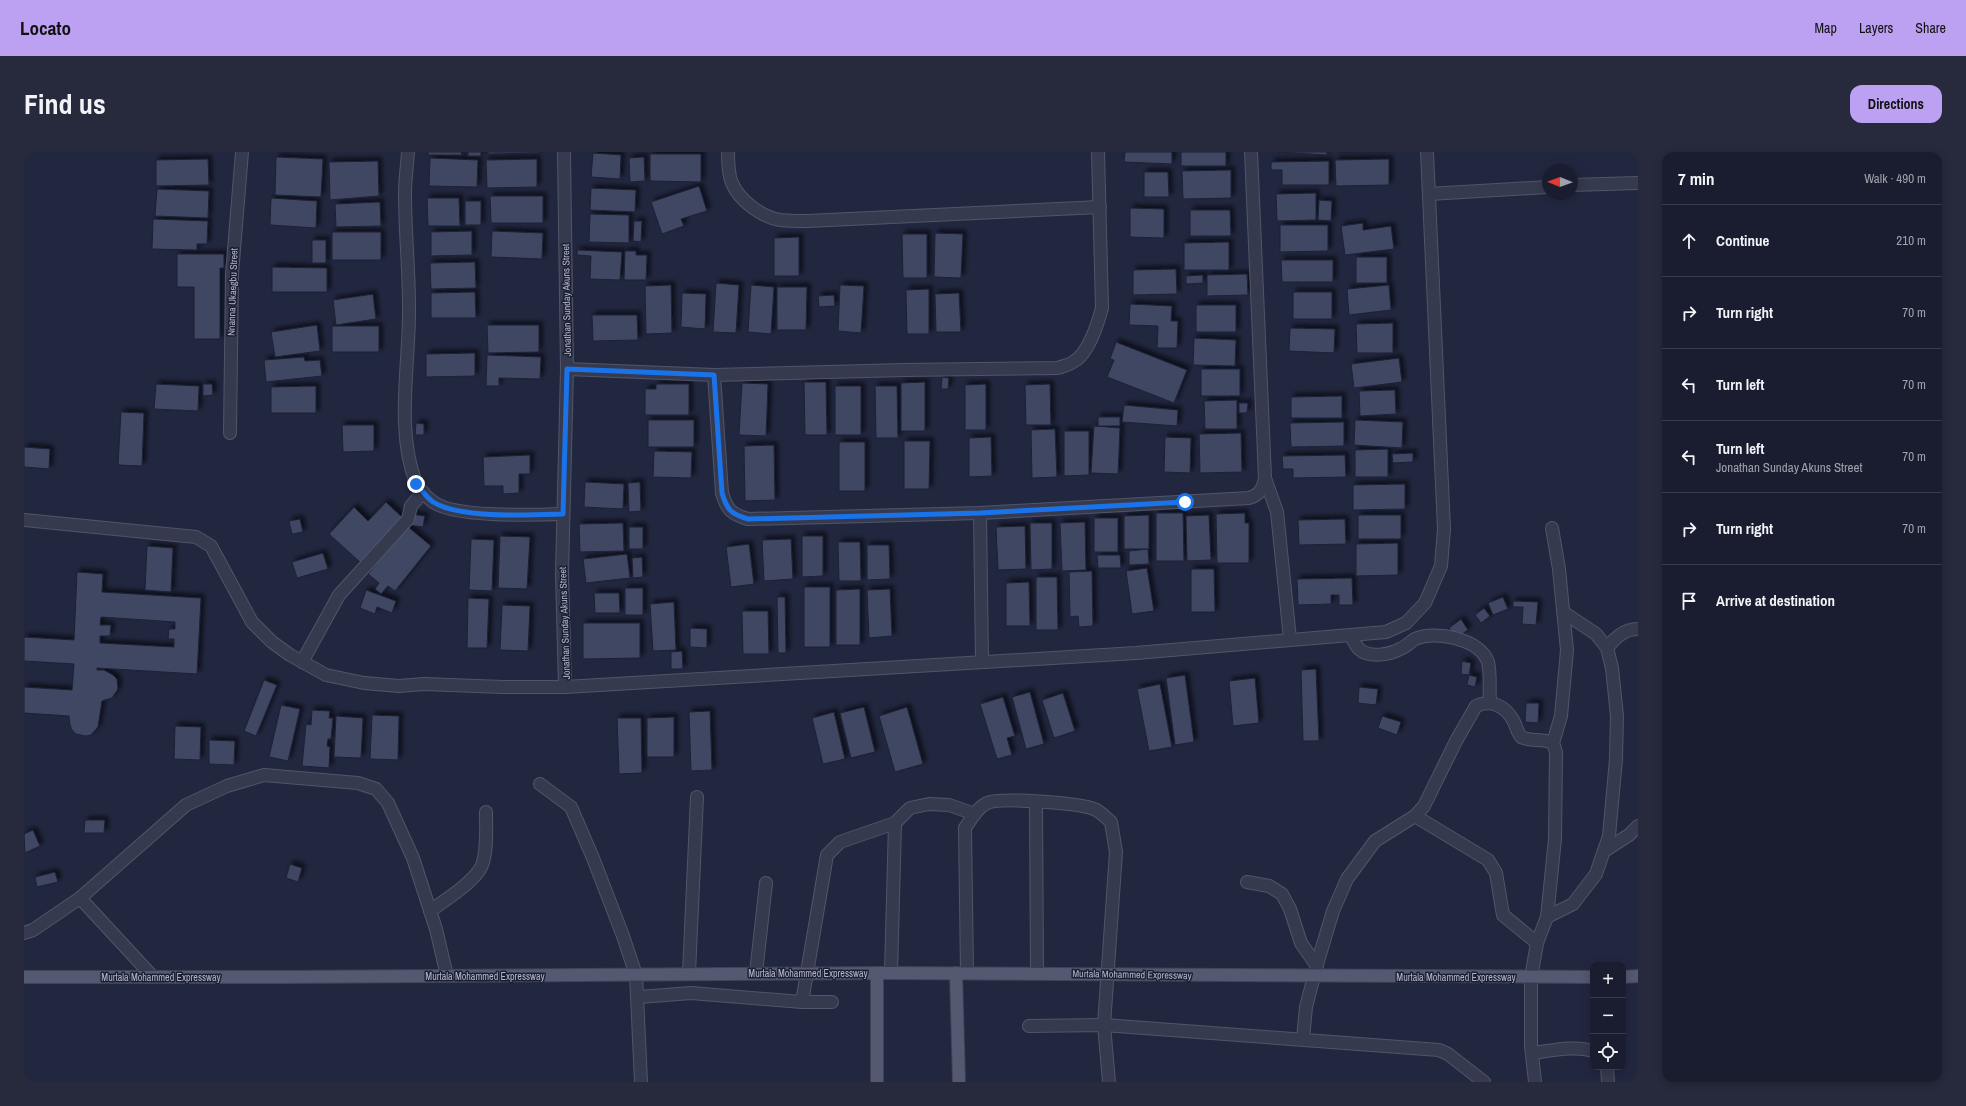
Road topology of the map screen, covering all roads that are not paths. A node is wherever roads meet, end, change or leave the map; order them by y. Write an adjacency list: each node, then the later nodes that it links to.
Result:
1 (242, 152): 15 (street, Nnanna Ukaegbu Street)
2 (408, 152): 17 (street)
3 (564, 152): 13 (street, Jonathan Sunday Akuns Street)
4 (728, 152): 12 (street)
5 (1098, 152): 12 (street)
6 (1251, 152): 16 (street)
7 (1427, 152): 11 (street)
8 (1638, 183): 9 (street)
9 (1578, 186)
10 (1542, 187): 11 (street)
11 (1429, 194): 24 (street)
12 (1100, 207): 14 (street)
13 (567, 369): 14 (street); 19 (street, Jonathan Sunday Akuns Street)
14 (714, 375): 18 (street)
15 (230, 433)
16 (1265, 478): 18 (street); 25 (street)
17 (424, 492): 19 (street); 27 (street)
18 (980, 513): 28 (street)
19 (563, 514): 29 (street, Jonathan Sunday Akuns Street)
20 (24, 520): 27 (street)
21 (1552, 528): 22 (street)
22 (1564, 612): 26 (street); 31 (street)
23 (1638, 629): 26 (street)
24 (1351, 636): 25 (street); 30 (street)
25 (1290, 639): 28 (street)
26 (1606, 648): 40 (street)
27 (302, 662): 29 (street)
28 (982, 662): 29 (street)
29 (565, 687)
30 (1490, 702): 31 (street); 37 (street)
31 (1553, 743): 45 (street)
32 (540, 784): 57 (street)
33 (697, 797): 49 (street)
34 (1036, 802): 36 (street); 55 (street); 56 (street)
35 (486, 812): 44 (street)
36 (975, 814): 38 (street); 54 (street)
37 (1414, 816): 47 (street); 48 (street)
38 (895, 823): 51 (street); 53 (street)
39 (1638, 826): 40 (street)
40 (1604, 851): 45 (street)
41 (1247, 882): 48 (street)
42 (766, 883): 50 (street)
43 (80, 898): 44 (street); 46 (street); 62 (street)
44 (430, 911): 58 (street)
45 (1547, 917): 47 (street)
46 (24, 933)
47 (1537, 943): 64 (street)
48 (1316, 971): 56 (main road, Murtala Mohammed Expressway); 64 (main road, Murtala Mohammed Expressway); 70 (street)
49 (689, 973): 50 (main road, Murtala Mohammed Expressway); 57 (main road, Murtala Mohammed Expressway)
50 (756, 973): 51 (main road, Murtala Mohammed Expressway)
51 (806, 973): 52 (main road, Murtala Mohammed Expressway); 66 (street)
52 (877, 973): 53 (main road, Murtala Mohammed Expressway); 75 (main road)
53 (891, 973): 54 (main road, Murtala Mohammed Expressway)
54 (962, 973): 55 (main road, Murtala Mohammed Expressway); 76 (main road)
55 (1037, 973): 56 (main road, Murtala Mohammed Expressway)
56 (1108, 973): 68 (street)
57 (636, 975): 58 (main road, Murtala Mohammed Expressway); 65 (street)
58 (447, 976): 62 (main road, Murtala Mohammed Expressway)
59 (1626, 976): 60 (main road)
60 (1638, 976)
61 (24, 977): 62 (main road, Murtala Mohammed Expressway)
62 (153, 977)
63 (1590, 977): 64 (main road, Murtala Mohammed Expressway)
64 (1530, 978): 72 (street)
65 (639, 996): 66 (street); 74 (street)
66 (802, 1002): 67 (street)
67 (832, 1002)
68 (1104, 1025): 69 (street); 70 (street); 77 (street)
69 (1029, 1026)
70 (1303, 1038): 78 (street)
71 (1590, 1050): 72 (street)
72 (1532, 1053): 79 (street)
73 (1607, 1070): 80 (street)
74 (641, 1082)
75 (877, 1082)
76 (959, 1082)
77 (1109, 1082)
78 (1484, 1082)
79 (1535, 1082)
80 (1608, 1082)

